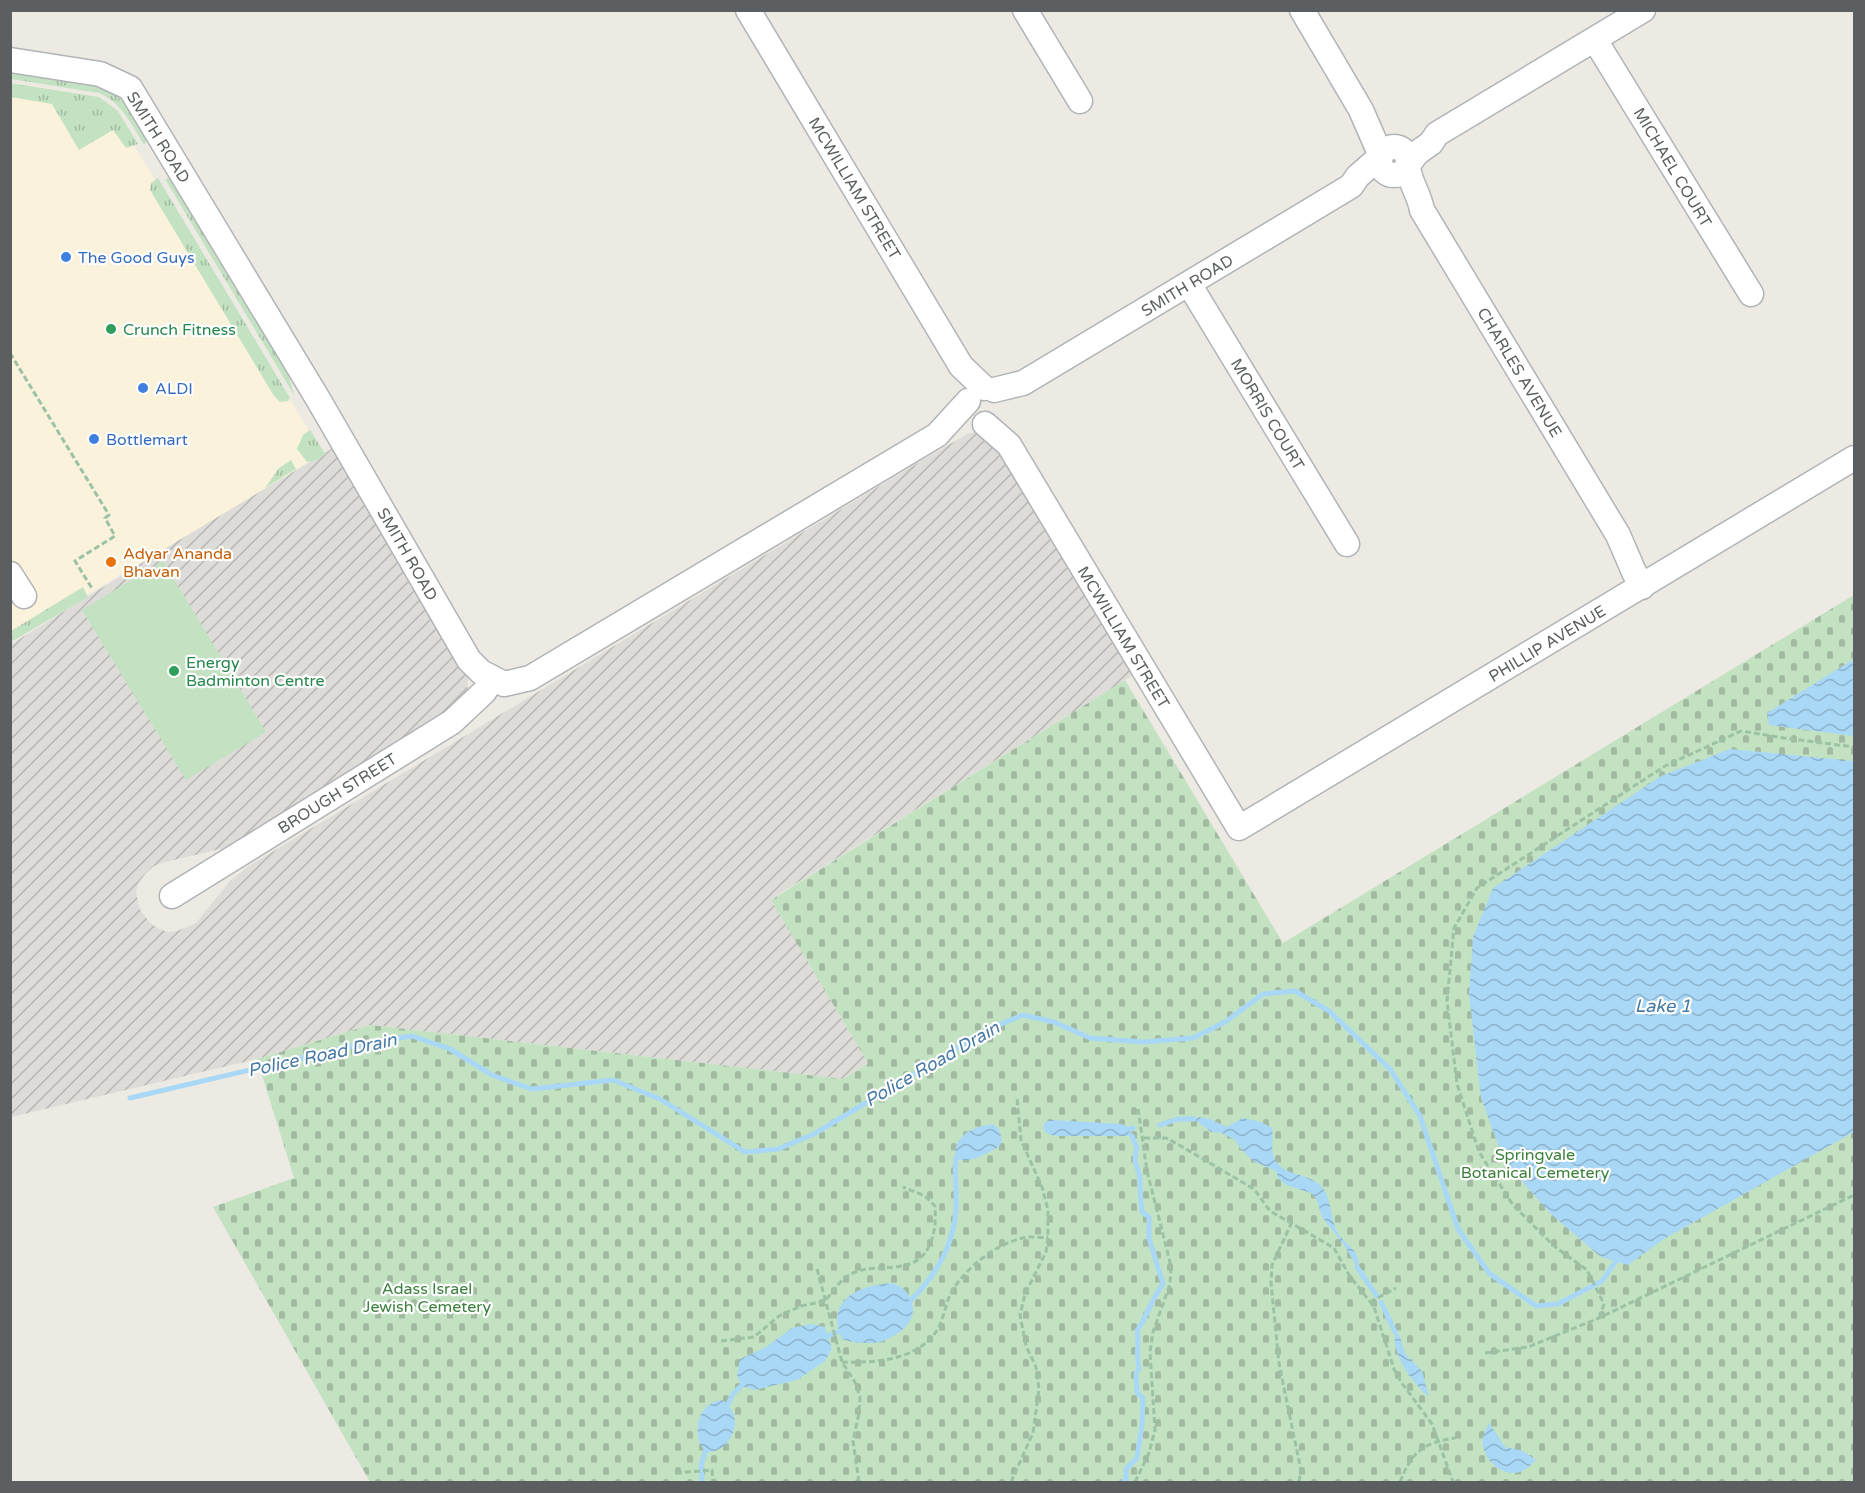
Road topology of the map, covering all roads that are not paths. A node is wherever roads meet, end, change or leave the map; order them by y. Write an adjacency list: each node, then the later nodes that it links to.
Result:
1 (748, 10): 11 (street, MCWILLIAM STREET)
2 (1025, 10): 7 (street)
3 (1302, 10): 8 (street, CHARLES AVENUE)
4 (1643, 10): 5 (street, SMITH ROAD)
5 (1595, 40): 8 (street, SMITH ROAD); 10 (street, MICHAEL COURT)
6 (10, 60): 17 (street, SMITH ROAD)
7 (1080, 101)
8 (1393, 161): 9 (street, SMITH ROAD); 15 (street, CHARLES AVENUE)
9 (1189, 284): 11 (street, SMITH ROAD); 13 (street, MORRIS COURT)
10 (1751, 294)
11 (986, 406): 17 (street); 18 (street, MCWILLIAM STREET)
12 (1854, 458): 15 (street, PHILLIP AVENUE)
13 (1347, 544)
14 (10, 574): 16 (street)
15 (1648, 584): 18 (street, PHILLIP AVENUE)
16 (24, 596)
17 (493, 679): 19 (street, BROUGH STREET)
18 (1239, 828)
19 (172, 896)

